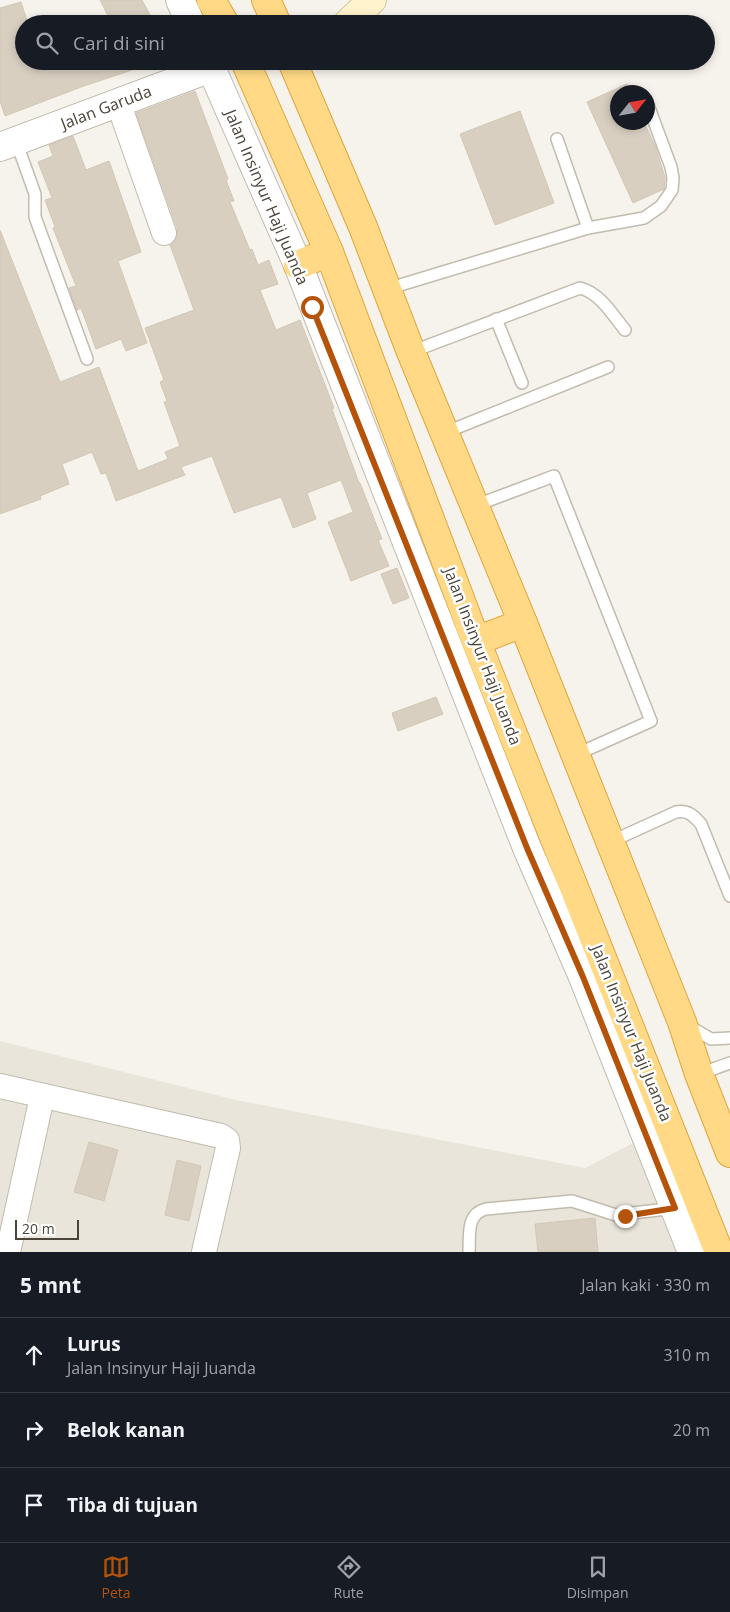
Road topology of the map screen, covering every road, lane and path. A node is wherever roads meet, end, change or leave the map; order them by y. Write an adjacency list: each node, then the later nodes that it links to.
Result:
1 (180, 0): 5 (street)
2 (211, 0): 6 (highway)
3 (266, 0): 7 (highway)
4 (372, 0): 8 (main road)
5 (187, 15)
6 (220, 15)
7 (272, 15)
8 (356, 15)
9 (198, 70): 13 (street, Jalan Garuda)
10 (212, 70): 20 (street, Jalan Insinyur Haji Juanda)
11 (249, 70): 19 (highway, Jalan Insinyur Haji Juanda)
12 (300, 70): 21 (highway)
13 (118, 102): 16 (street, Jalan Garuda); 18 (street)
14 (655, 124): 17 (lane)
15 (557, 139): 17 (lane)
16 (8, 144): 25 (lane)
17 (588, 228): 21 (lane)
18 (164, 233)
19 (329, 252): 20 (highway); 31 (highway, Jalan Insinyur Haji Juanda)
20 (298, 265): 42 (street, Jalan Insinyur Haji Juanda)
21 (387, 289): 24 (highway)
22 (496, 319): 23 (lane); 24 (lane); 27 (lane)
23 (625, 330)
24 (411, 352): 28 (highway)
25 (87, 359)
26 (608, 367): 28 (lane)
27 (522, 383)
28 (444, 433): 29 (highway)
29 (474, 506): 30 (highway); 32 (lane)
30 (523, 623): 31 (highway); 32 (highway)
31 (476, 641): 42 (highway, Jalan Insinyur Haji Juanda)
32 (575, 755): 33 (highway)
33 (610, 842): 34 (lane); 35 (highway)
34 (730, 896)
35 (682, 1022): 36 (lane); 38 (highway)
36 (730, 1038)
37 (730, 1063): 38 (lane)
38 (699, 1074): 41 (highway)
39 (0, 1086): 40 (street)
40 (42, 1097): 43 (street); 44 (street)
41 (730, 1153)
42 (688, 1208): 45 (lane); 46 (street, Jalan Insinyur Haji Juanda); 47 (highway, Jalan Insinyur Haji Juanda)
43 (8, 1252)
44 (204, 1252)
45 (469, 1252)
46 (692, 1252)
47 (719, 1252)

